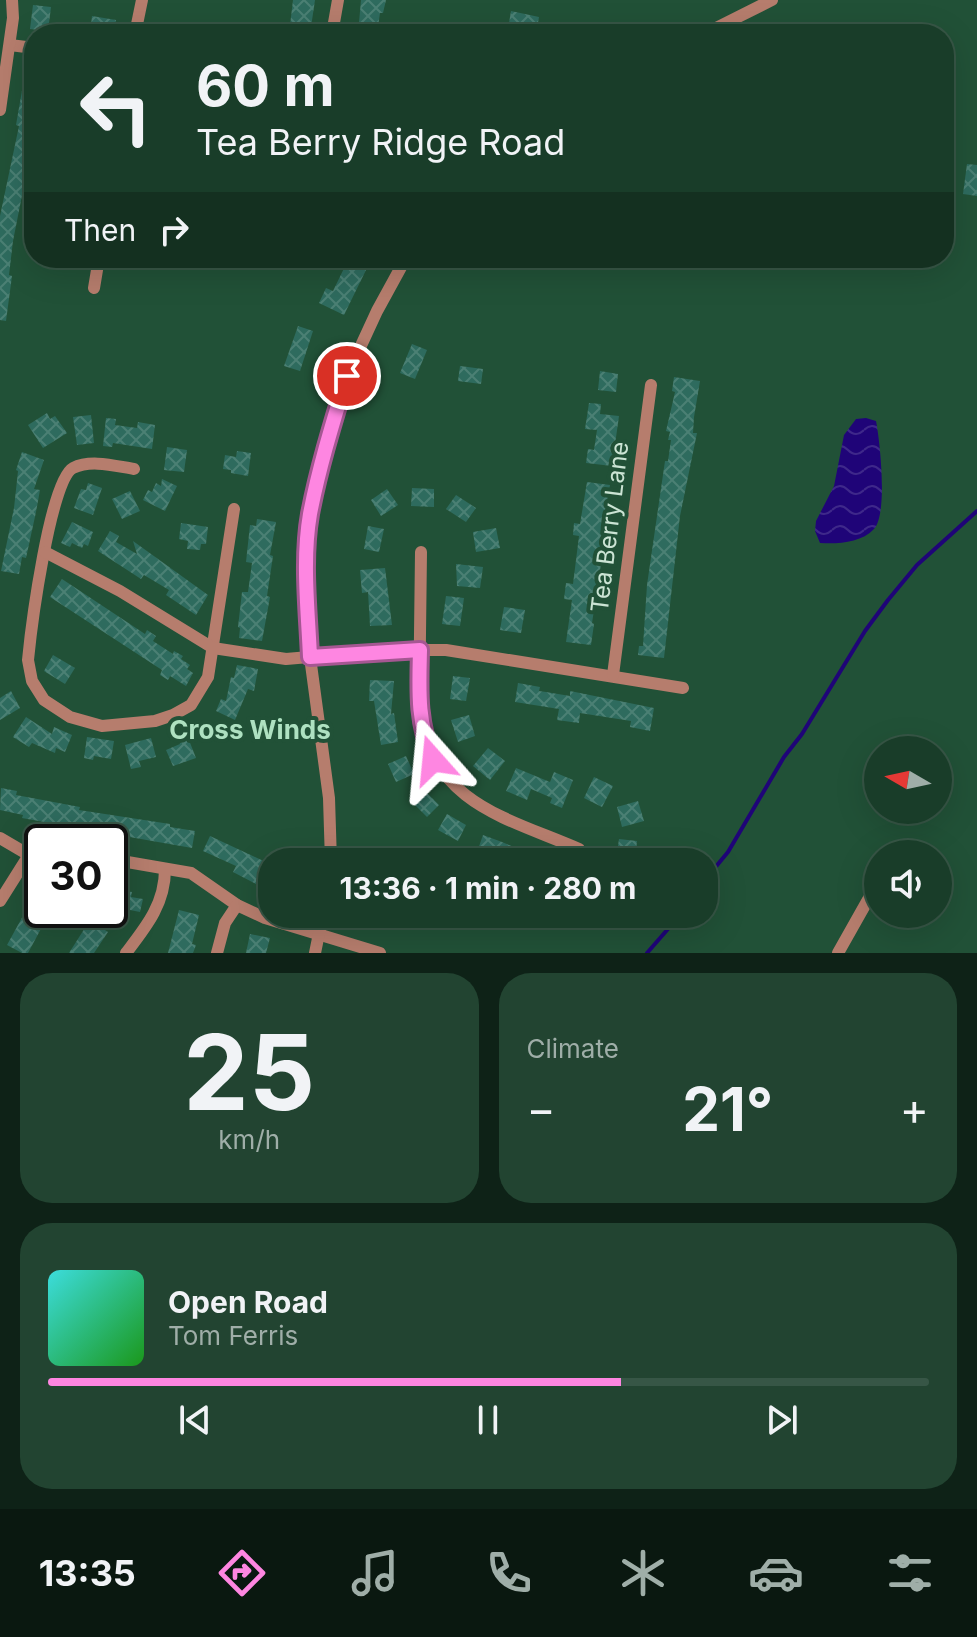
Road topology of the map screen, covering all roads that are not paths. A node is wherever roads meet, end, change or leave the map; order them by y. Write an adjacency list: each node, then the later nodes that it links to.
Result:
1 (12, 0): 8 (street)
2 (142, 0): 5 (street)
3 (338, 0): 6 (street)
4 (772, 0): 7 (street)
5 (137, 24)
6 (334, 24)
7 (724, 24)
8 (10, 45): 9 (street); 10 (street)
9 (24, 47)
10 (0, 110)
11 (97, 268): 13 (street)
12 (401, 268): 21 (street)
13 (94, 288)
14 (651, 385): 22 (street, Tea Berry Lane)
15 (134, 469): 17 (street)
16 (234, 509): 19 (street)
17 (45, 552): 19 (street); 19 (street)
18 (421, 552): 20 (street)
19 (213, 648): 21 (street)
20 (420, 650): 21 (street); 22 (street); 26 (street)
21 (310, 657): 25 (street)
22 (613, 675): 23 (street)
23 (683, 688)
24 (0, 838): 27 (street)
25 (331, 848)
26 (577, 848)
27 (24, 849)
28 (128, 862): 30 (street)
29 (24, 869): 31 (street)
30 (165, 869): 32 (street); 36 (street)
31 (0, 901)
32 (237, 905): 35 (street); 37 (street)
33 (864, 907): 40 (street)
34 (321, 928): 35 (street)
35 (320, 935): 38 (street); 39 (street)
36 (126, 953)
37 (217, 953)
38 (315, 953)
39 (380, 953)
40 (838, 953)

